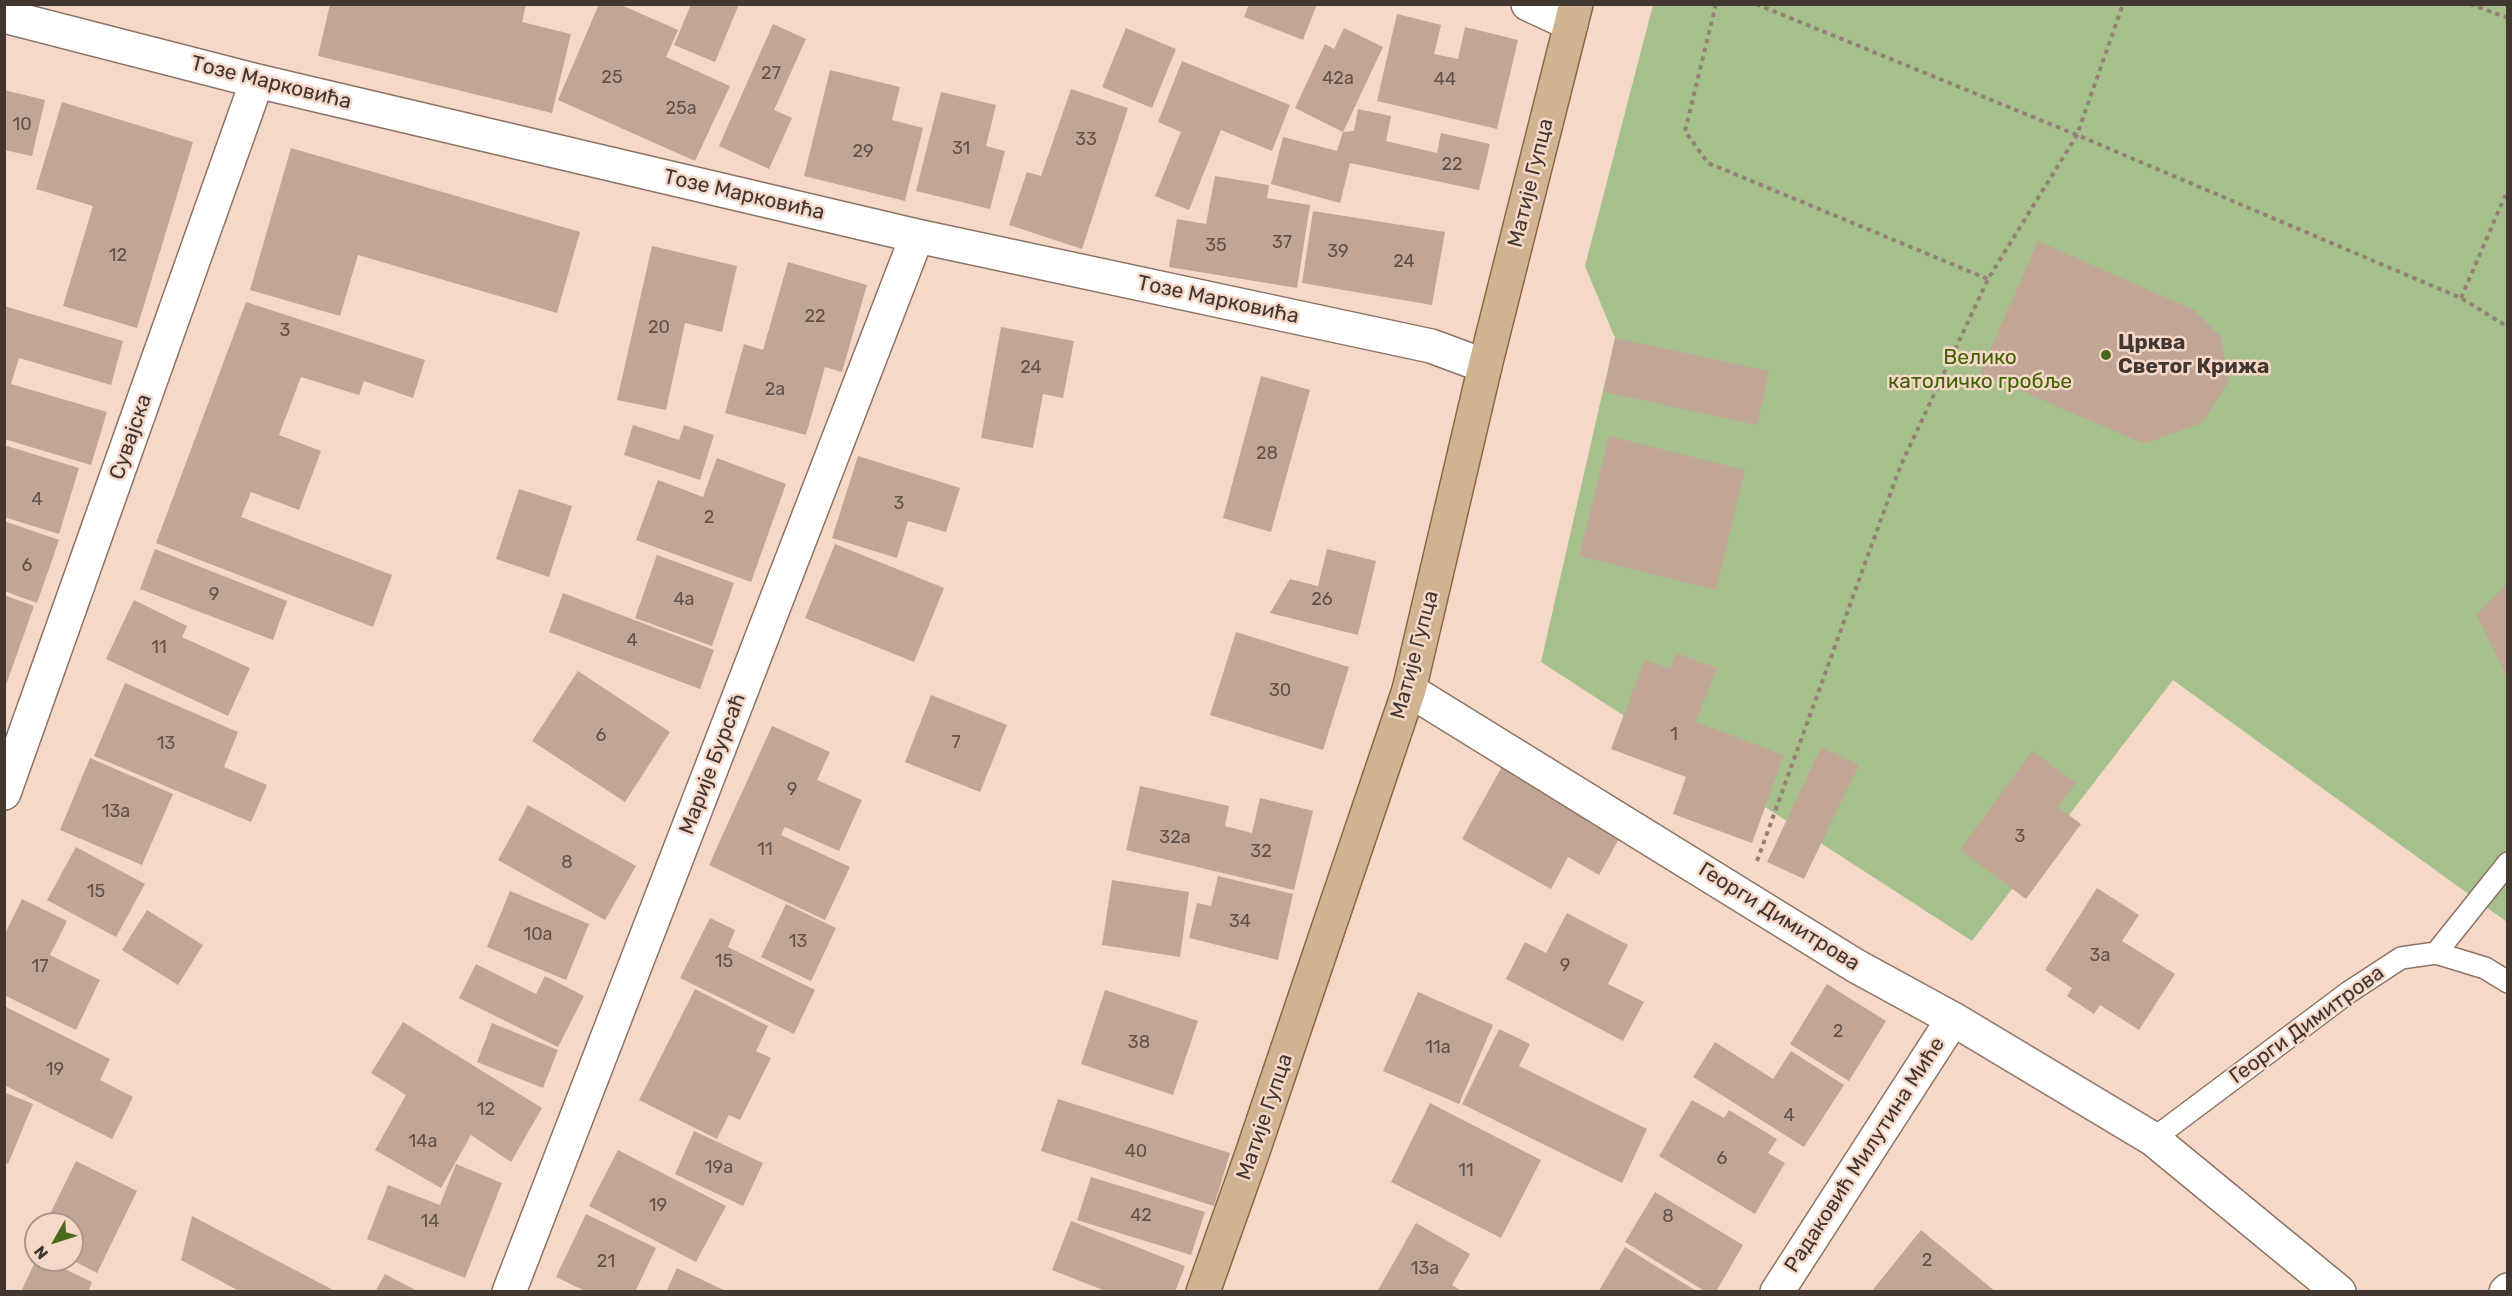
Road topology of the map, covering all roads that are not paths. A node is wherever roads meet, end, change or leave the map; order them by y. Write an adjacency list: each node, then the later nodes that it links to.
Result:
1 (1528, 4): 2 (street)
2 (1574, 14): 6 (main road, Матије Гупца)
3 (4, 16): 4 (street, Тозе Марковића)
4 (256, 81): 5 (street, Тозе Марковића); 8 (street, Сувајска)
5 (917, 236): 6 (street, Тозе Марковића); 14 (street, Марије Бурсаћ)
6 (1485, 366): 7 (main road, Матије Гупца)
7 (1409, 690): 12 (street, Георги Димитрова); 15 (main road, Матије Гупца)
8 (4, 793)
9 (2508, 863): 10 (lane)
10 (2436, 953): 11 (lane, Георги Димитрова); 13 (lane, Георги Димитрова)
11 (2508, 982)
12 (1953, 1019): 13 (street, Георги Димитрова); 16 (street, Радаковић Милутина Миће)
13 (2153, 1139): 17 (street, Георги Димитрова)
14 (509, 1292)
15 (1203, 1292)
16 (1777, 1292)
17 (2339, 1292)

